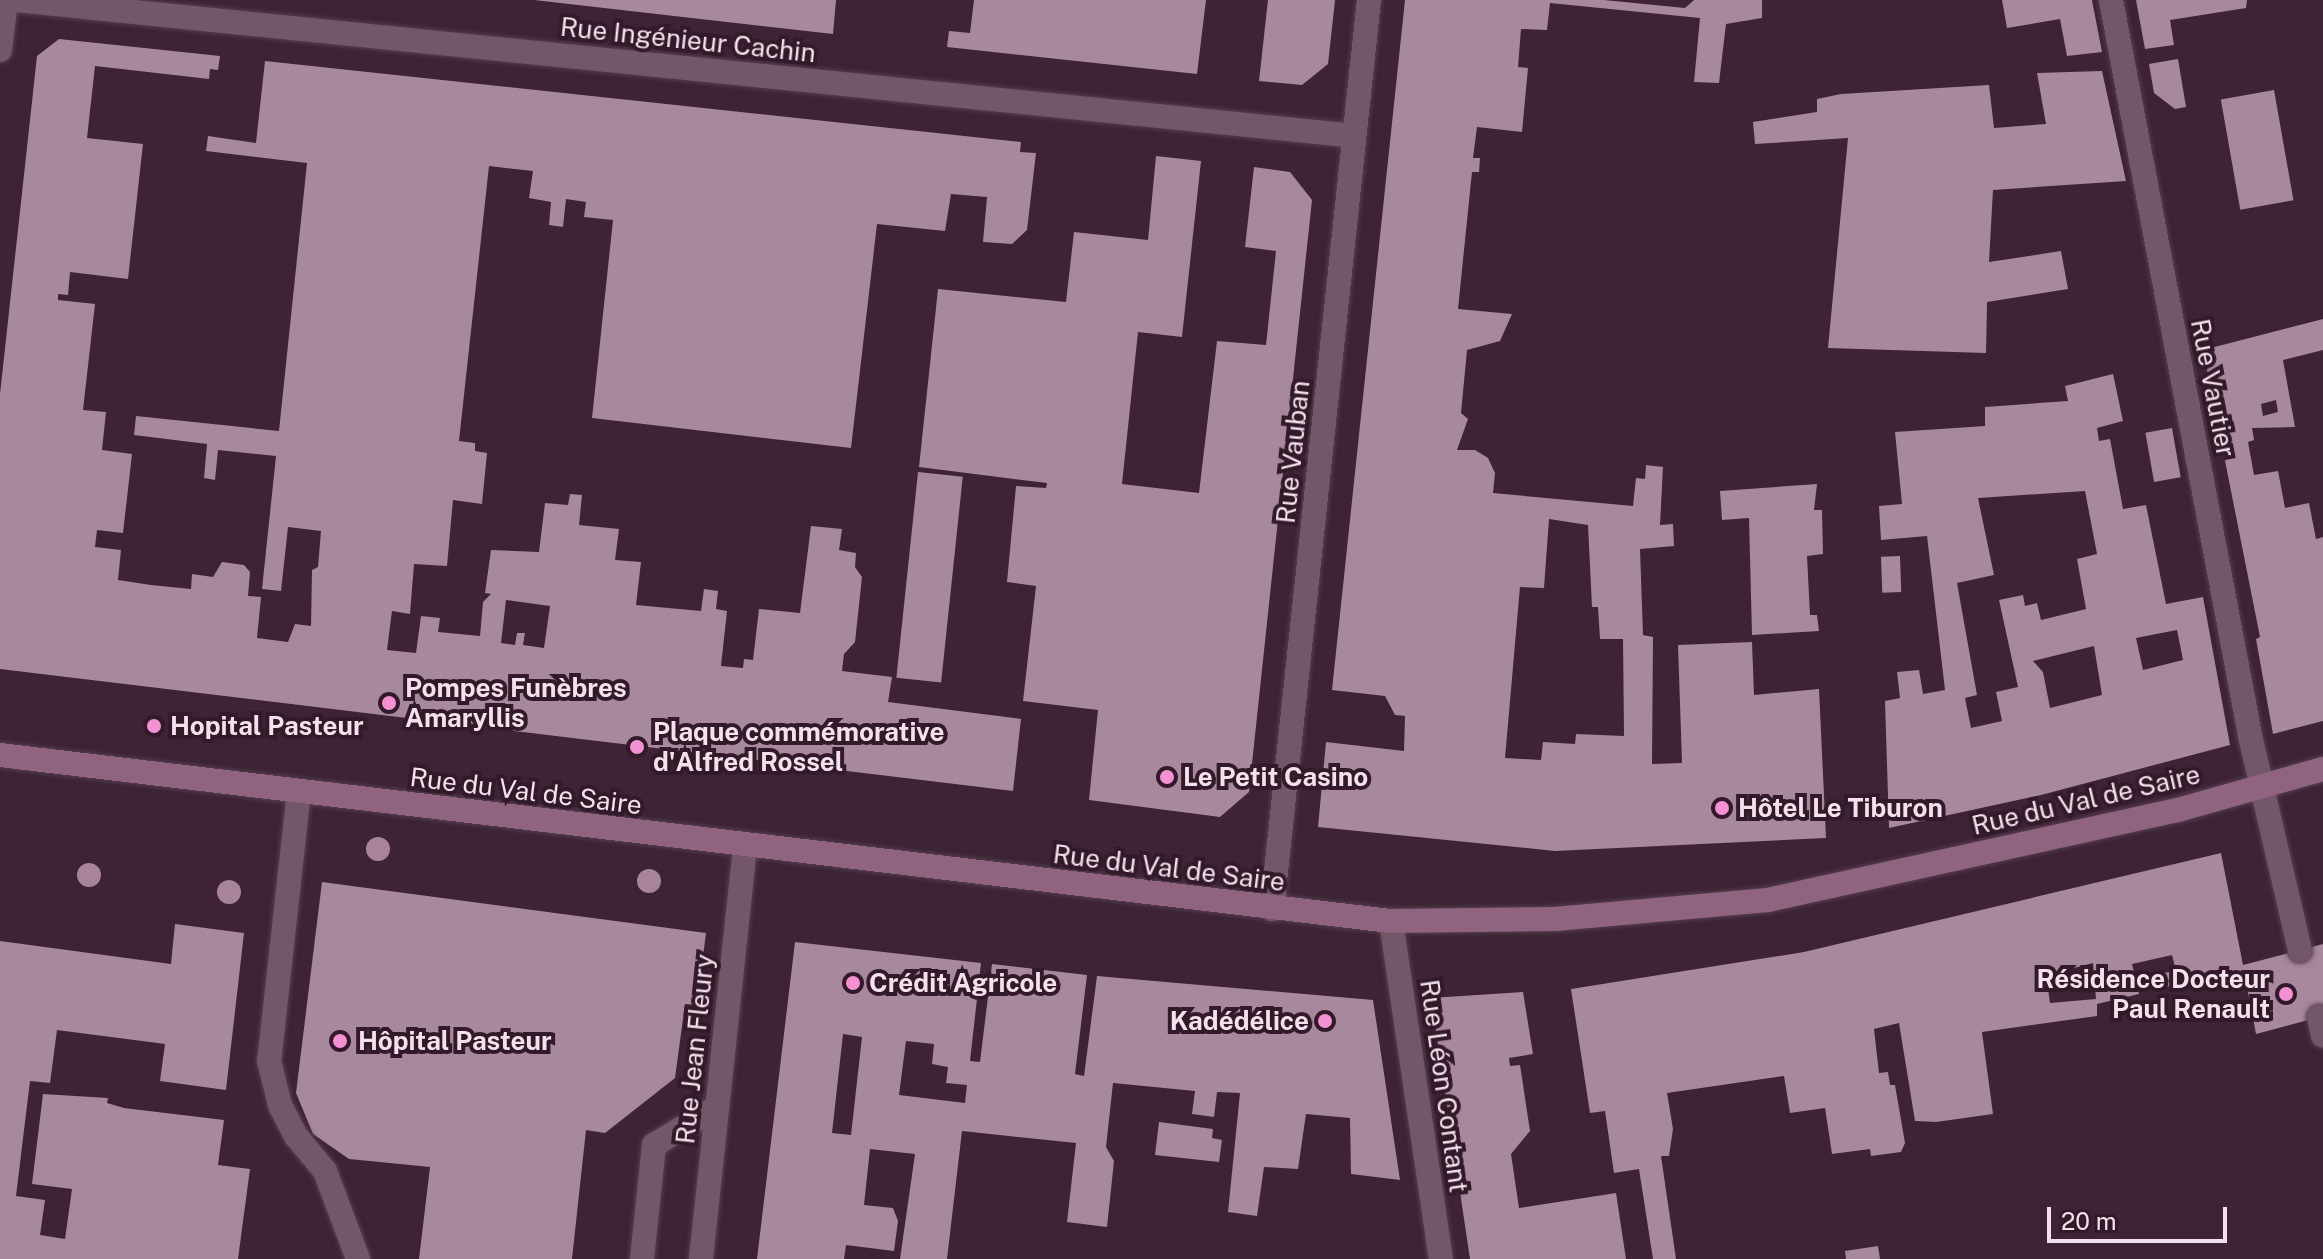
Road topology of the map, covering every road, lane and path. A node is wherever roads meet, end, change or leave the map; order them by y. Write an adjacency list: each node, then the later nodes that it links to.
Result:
1 (6, 0): 5 (street)
2 (16, 0): 6 (street, Rue Ingénieur Cachin)
3 (1369, 0): 6 (street, Rue Vauban)
4 (2111, 0): 9 (street, Rue Vautier)
5 (0, 50)
6 (1354, 136): 12 (street, Rue Vauban)
7 (0, 755): 10 (main road, Rue du Val de Saire)
8 (2323, 769): 9 (main road, Rue du Val de Saire)
9 (2262, 787): 13 (main road, Rue du Val de Saire); 14 (street, Rue Vautier)
10 (299, 791): 11 (main road, Rue du Val de Saire); 16 (street)
11 (745, 845): 12 (main road, Rue du Val de Saire); 15 (street, Rue Jean Fleury)
12 (1272, 909): 13 (main road, Rue du Val de Saire)
13 (1391, 921): 19 (street, Rue Léon Contant)
14 (2300, 950)
15 (717, 1107): 17 (street); 18 (street, Rue Jean Fleury)
16 (358, 1259)
17 (642, 1259)
18 (701, 1259)
19 (1441, 1259)

